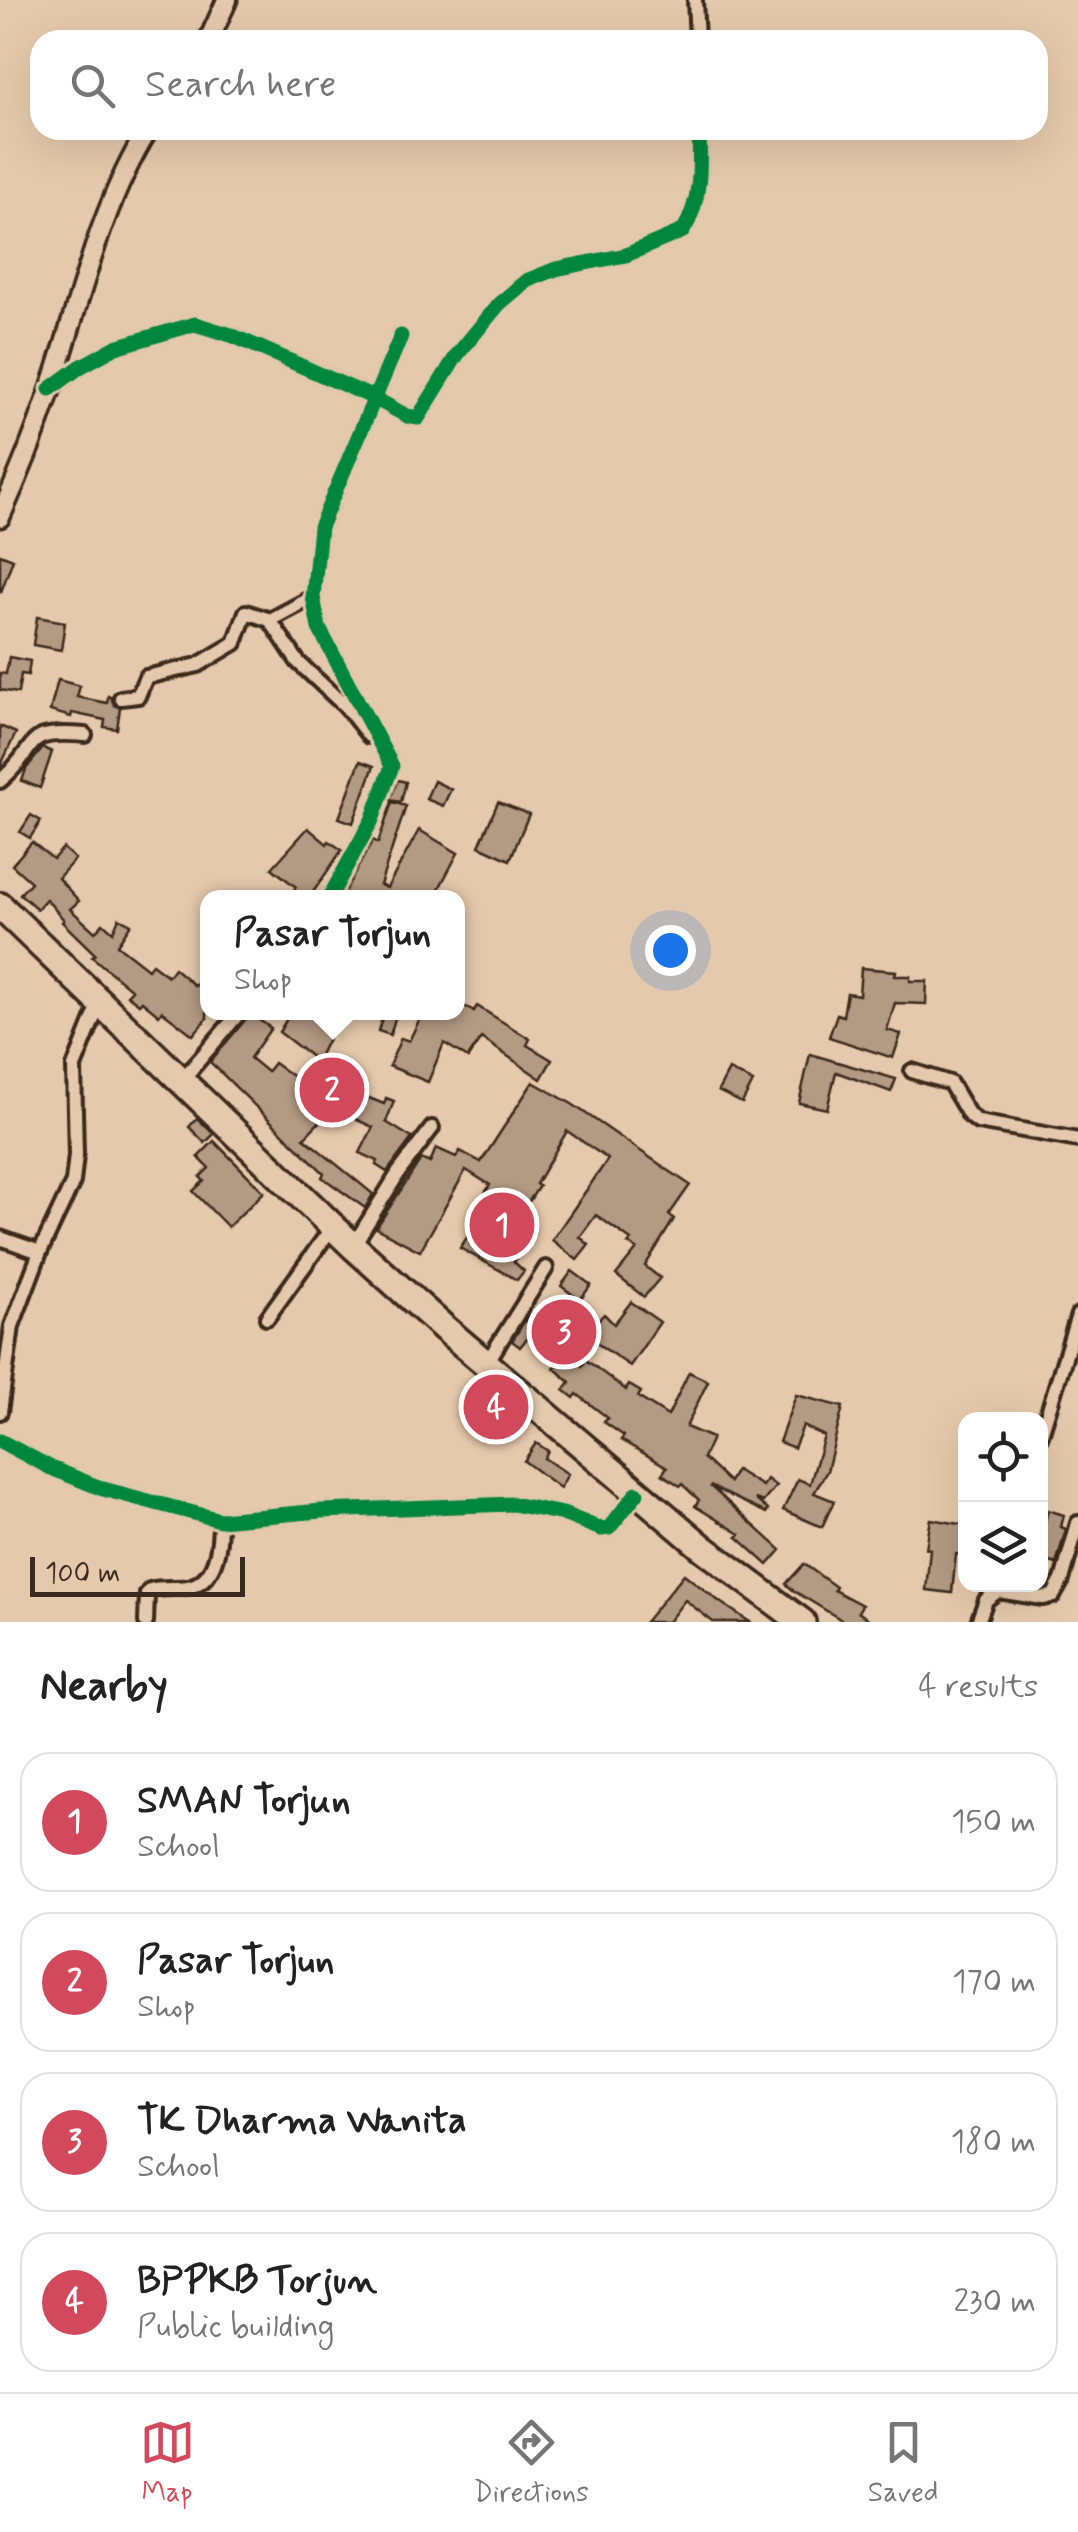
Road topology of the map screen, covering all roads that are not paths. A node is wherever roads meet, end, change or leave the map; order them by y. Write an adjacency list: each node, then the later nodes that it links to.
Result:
1 (227, 0): 3 (street)
2 (696, 0): 4 (street)
3 (214, 30)
4 (697, 30)
5 (143, 140): 8 (street)
6 (699, 140): 9 (street)
7 (401, 336): 9 (street)
8 (50, 390): 9 (street); 10 (street)
9 (374, 398): 11 (street)
10 (0, 517)
11 (313, 598): 12 (street); 15 (street)
12 (270, 620): 13 (street); 15 (street)
13 (121, 698)
14 (85, 735): 16 (street)
15 (392, 766): 17 (street)
16 (0, 780)
17 (333, 890)
18 (0, 906): 19 (highway)
19 (100, 1002): 22 (highway); 28 (street)
20 (233, 1020): 22 (street)
21 (912, 1071): 24 (street)
22 (182, 1080): 25 (highway)
23 (432, 1128): 27 (street)
24 (1078, 1140)
25 (332, 1226): 27 (highway); 31 (street)
26 (0, 1238): 28 (street)
27 (353, 1246): 32 (highway)
28 (40, 1252): 33 (street)
29 (546, 1268): 32 (street)
30 (1078, 1314): 34 (street)
31 (268, 1318)
32 (486, 1364): 36 (highway)
33 (0, 1412)
34 (1048, 1412)
35 (0, 1441): 37 (street)
36 (638, 1492): 37 (street); 41 (highway)
37 (220, 1520): 42 (street)
38 (1078, 1523): 40 (street)
39 (992, 1592): 43 (street)
40 (1016, 1592)
41 (788, 1618)
42 (146, 1622)
43 (978, 1622)

